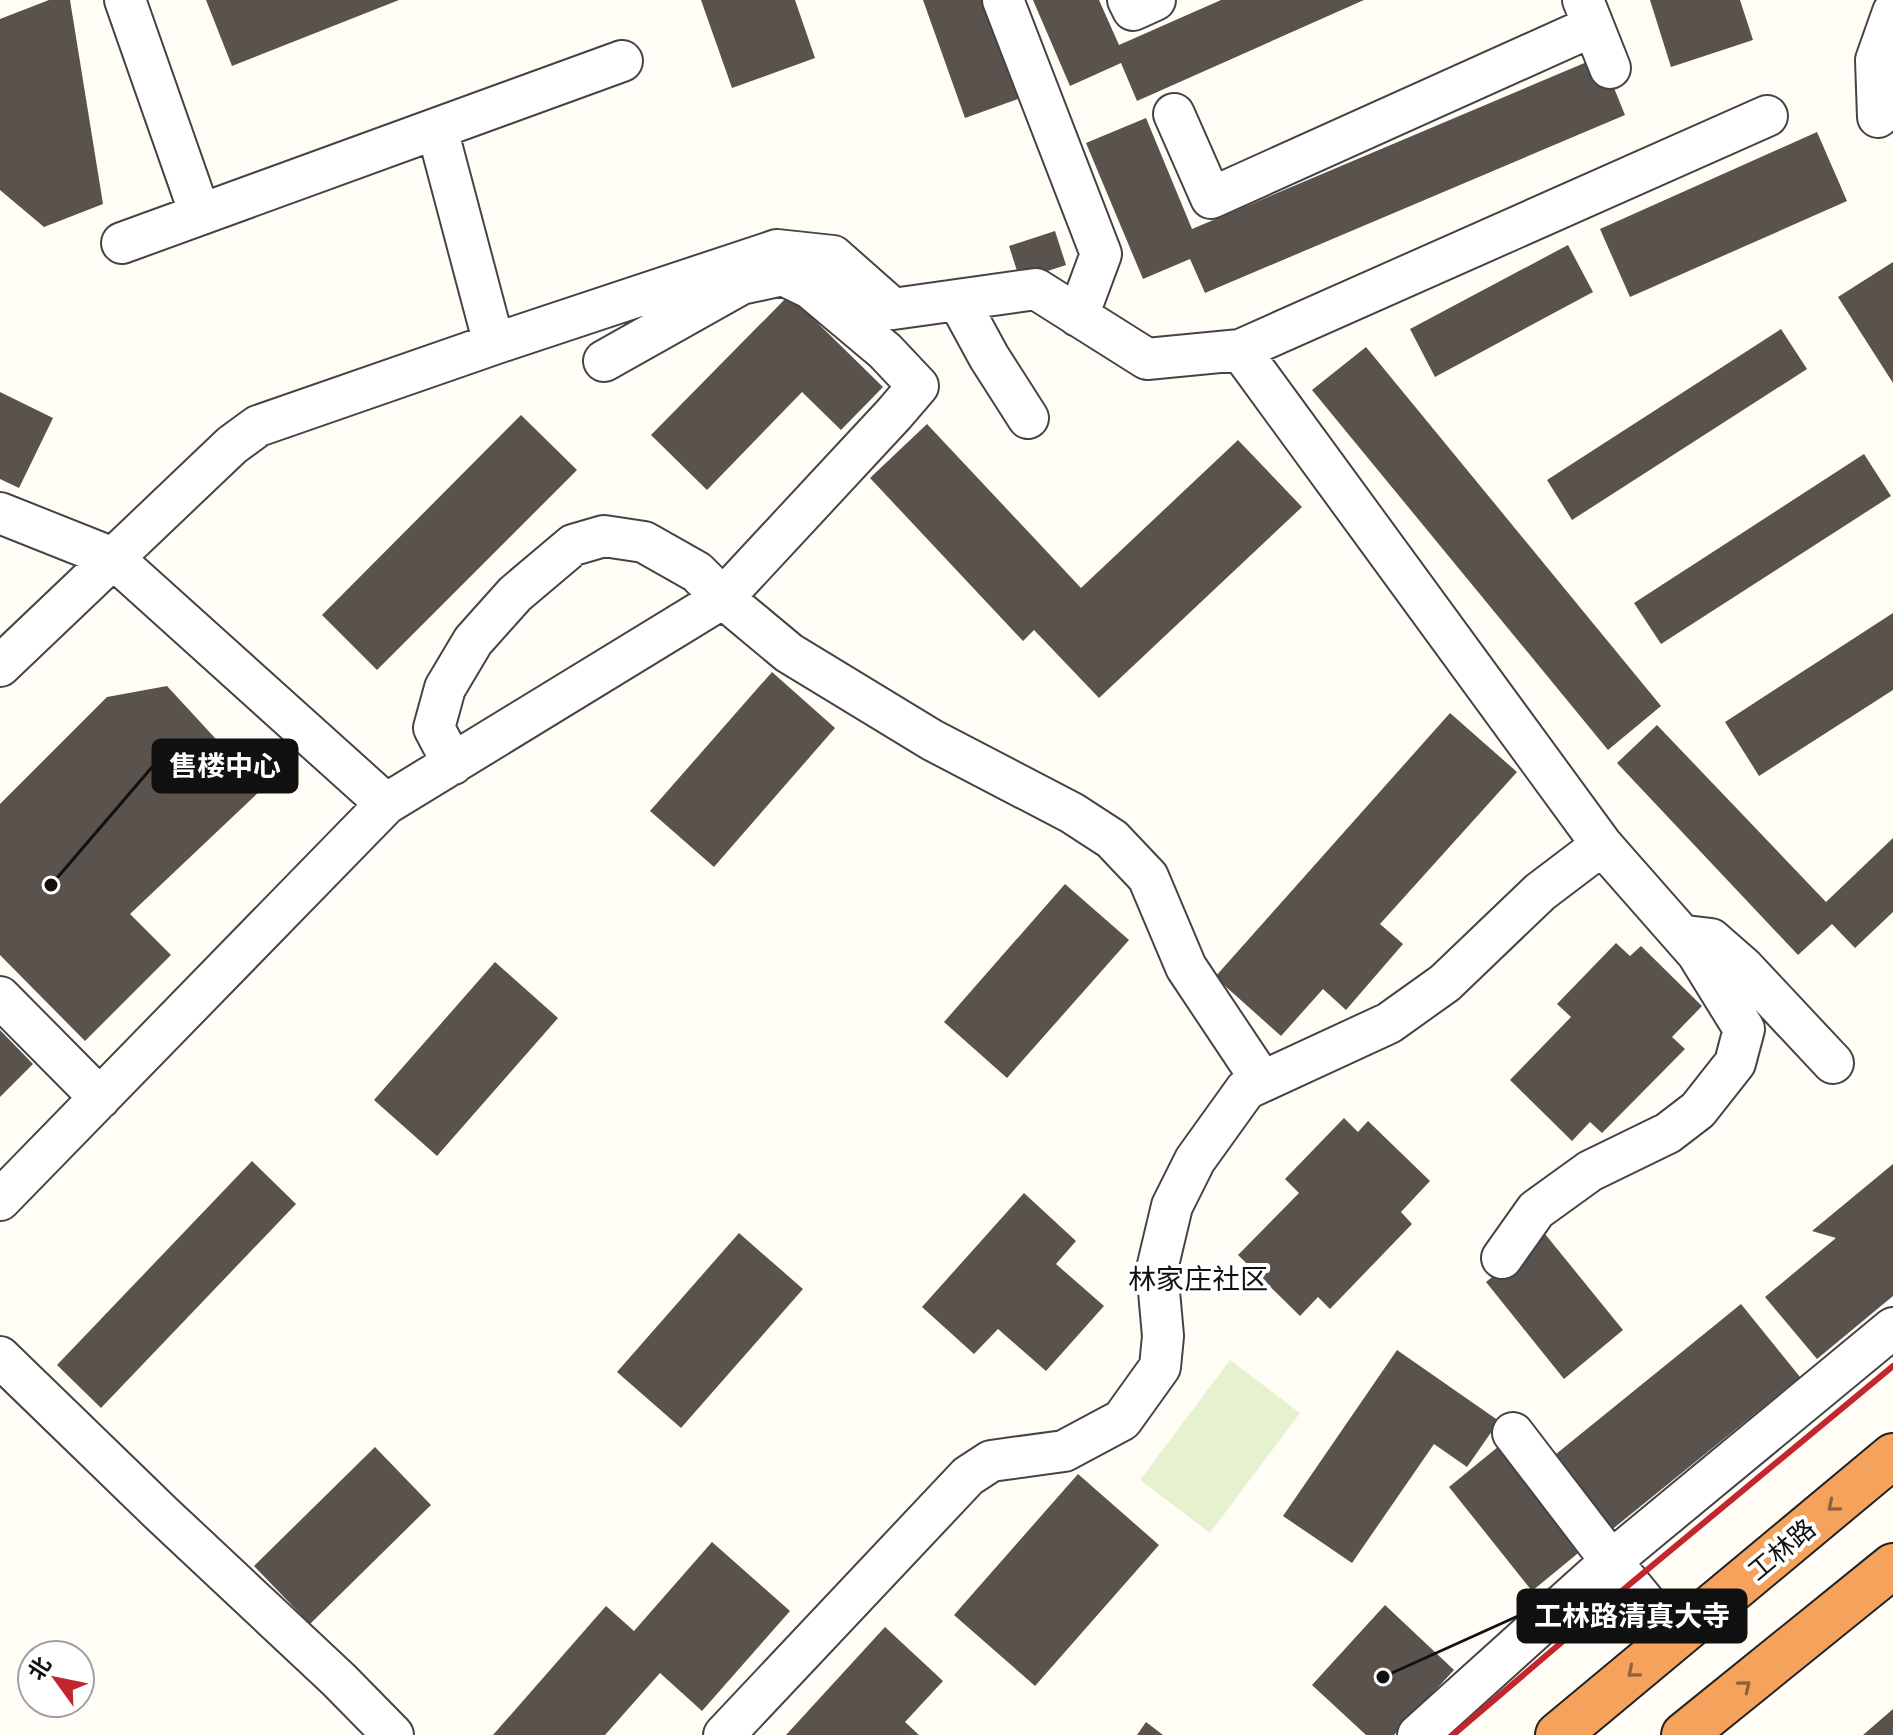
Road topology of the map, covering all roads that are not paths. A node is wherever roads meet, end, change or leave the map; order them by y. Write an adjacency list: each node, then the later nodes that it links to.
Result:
1 (125, 0): 13 (street)
2 (1003, 0): 16 (street)
3 (1128, 0): 4 (street)
4 (1155, 0)
5 (1893, 12): 11 (street)
6 (1588, 13): 8 (street); 9 (street)
7 (622, 61): 12 (street)
8 (1610, 68)
9 (1174, 114)
10 (1767, 116): 18 (street)
11 (1878, 117)
12 (437, 129): 13 (street); 17 (street)
13 (200, 214): 14 (street)
14 (122, 243)
15 (958, 300): 16 (street); 17 (street); 20 (street)
16 (1078, 316): 18 (street)
17 (494, 344): 22 (street)
18 (1240, 350): 27 (street)
19 (604, 361): 23 (street)
20 (1028, 418)
21 (0, 513): 22 (street)
22 (113, 558): 24 (street); 26 (street)
23 (723, 598): 25 (street); 25 (street); 31 (street)
24 (0, 666)
25 (453, 764): 26 (street)
26 (386, 804): 32 (street)
27 (1602, 845): 28 (street); 31 (street)
28 (1682, 935): 30 (street); 34 (street)
29 (0, 997): 32 (street)
30 (1833, 1063)
31 (1262, 1081): 43 (street)
32 (100, 1098): 33 (street)
33 (0, 1200)
34 (1502, 1258)
35 (1893, 1328): 39 (street)
36 (0, 1357): 42 (street)
37 (1513, 1433): 39 (street)
38 (1893, 1456): 41 (highway, 工林路, one-way to 41)
39 (1611, 1561): 41 (street); 44 (street)
40 (1893, 1566): 46 (highway, one-way to 40)
41 (1674, 1638): 45 (highway, 工林路, one-way to 45)
42 (393, 1735)
43 (724, 1735)
44 (1418, 1735)
45 (1558, 1735)
46 (1684, 1735)

